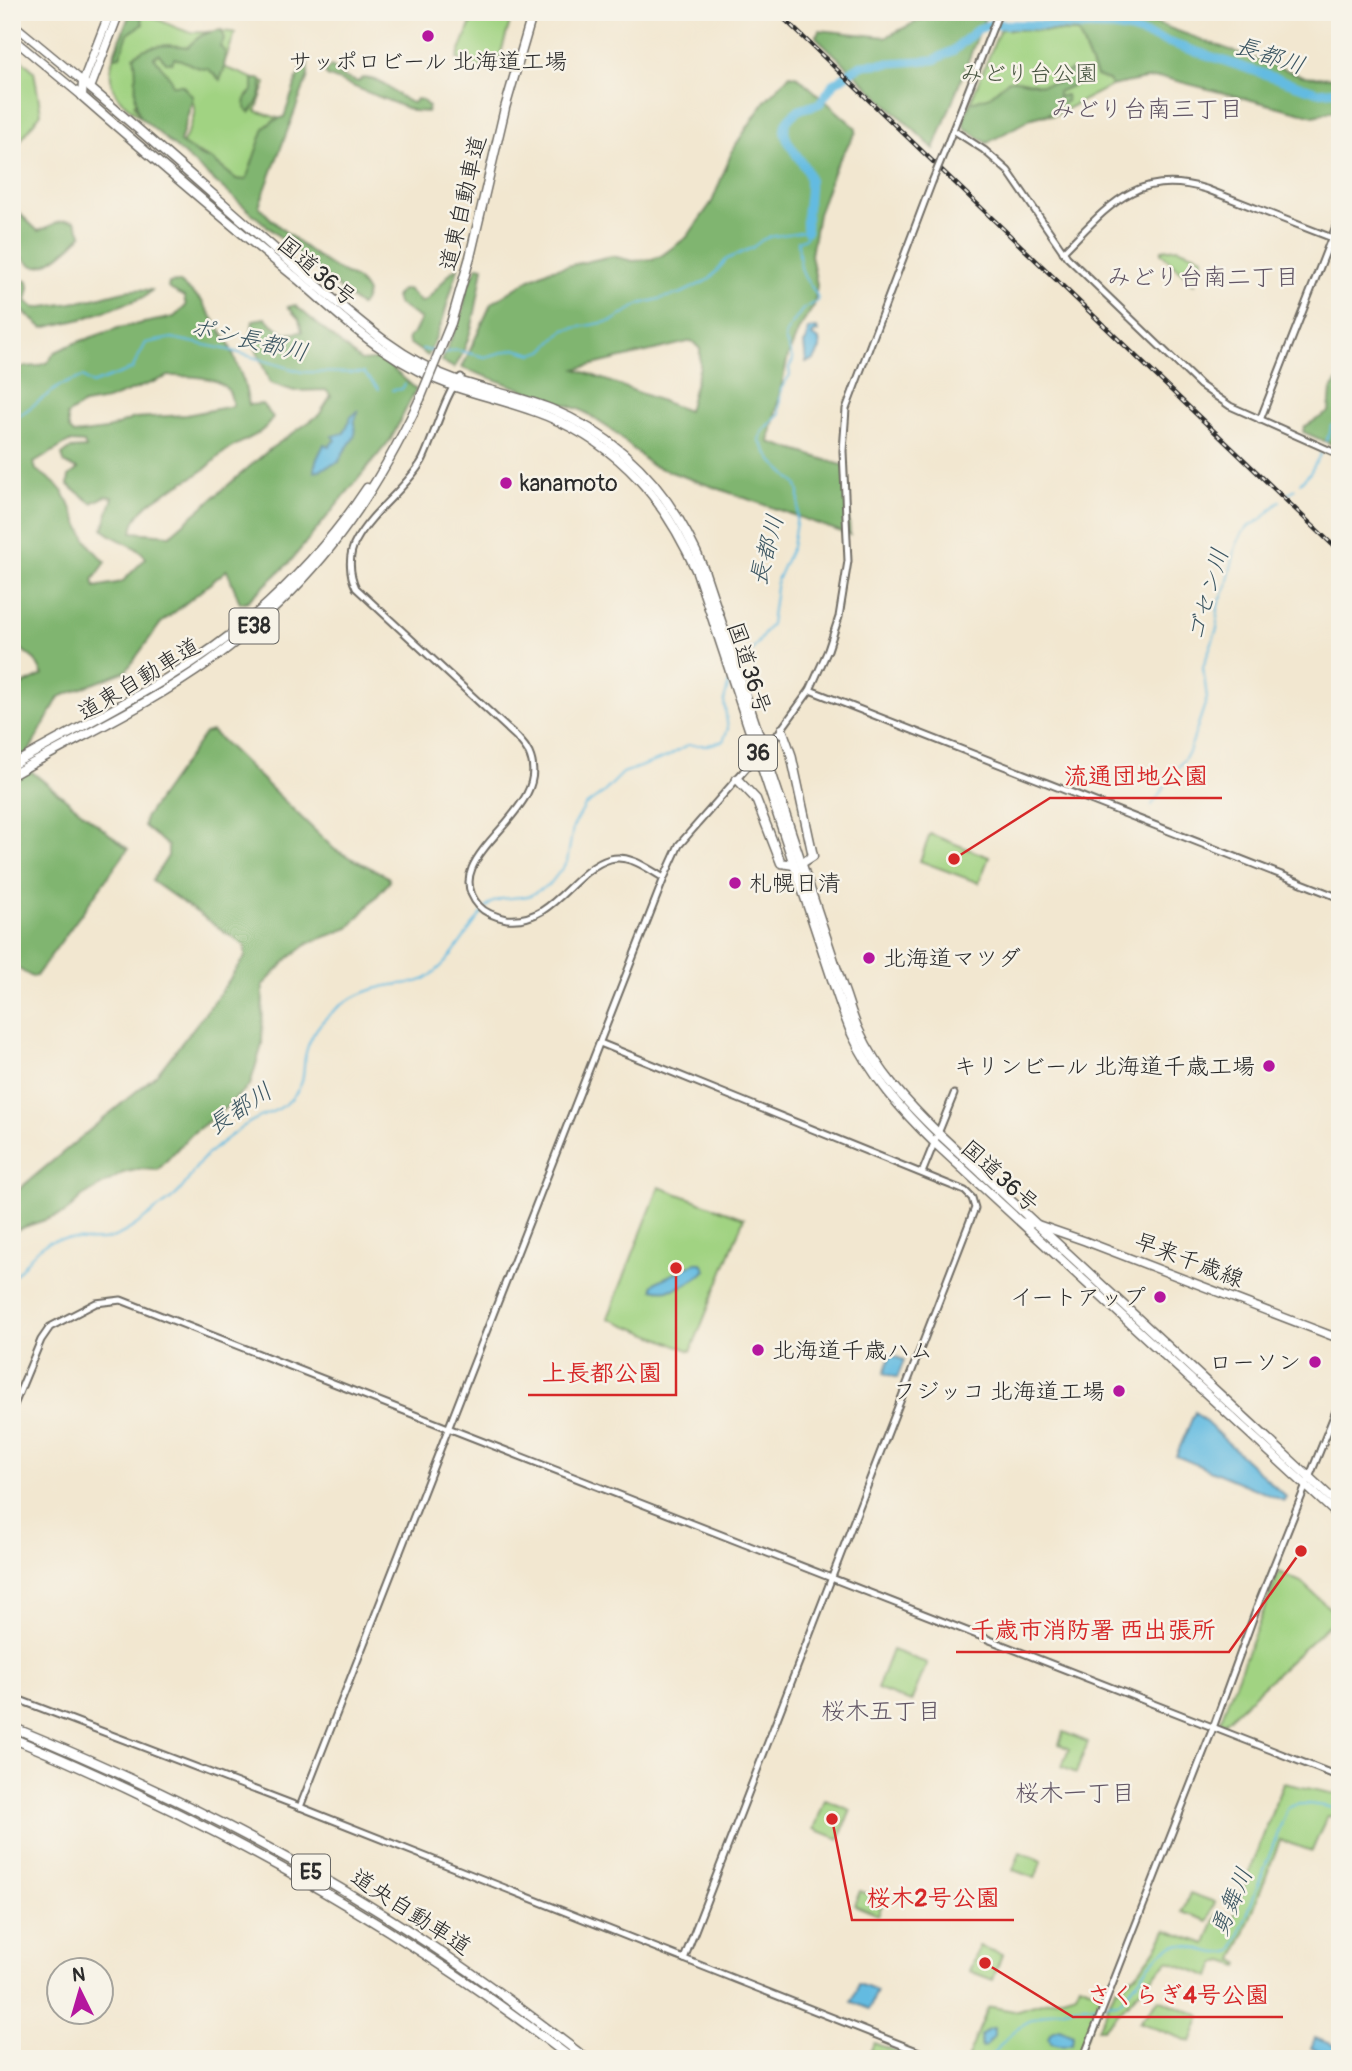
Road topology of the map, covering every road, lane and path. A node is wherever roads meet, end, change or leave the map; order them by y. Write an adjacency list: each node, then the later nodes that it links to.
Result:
1 (110, 12): 9 (highway)
2 (119, 12): 10 (highway)
3 (533, 12): 18 (highway, 道東自動車道 / E38, bridge)
4 (999, 12): 12 (street)
5 (1332, 12): 6 (street)
6 (1340, 15)
7 (12, 23): 9 (main road)
8 (12, 38): 11 (main road)
9 (83, 82): 10 (main road); 11 (highway)
10 (90, 88): 17 (highway, 国道36号 / 36)
11 (82, 96): 17 (highway, 国道36号 / 36)
12 (953, 130): 16 (street); 21 (street, bridge)
13 (1340, 216): 14 (street)
14 (1331, 238): 15 (street); 16 (street); 19 (street)
15 (1340, 241)
16 (1063, 252): 19 (street)
17 (457, 381): 26 (highway, 国道36号 / 36); 27 (street)
18 (420, 399): 23 (highway, 道東自動車道 / E38); 24 (highway, 道東自動車道 / E38)
19 (1260, 420): 20 (street)
20 (1340, 456)
21 (810, 690): 22 (street); 28 (street)
22 (782, 729): 25 (street, bridge); 26 (highway, 36)
23 (12, 765)
24 (12, 775)
25 (737, 779): 26 (highway, 36); 27 (street)
26 (798, 864): 31 (highway, 国道36号 / 36); 32 (highway, 国道36号 / 36)
27 (664, 878): 29 (street)
28 (1340, 898)
29 (600, 1044): 33 (street); 39 (street)
30 (954, 1094): 31 (street)
31 (939, 1134): 32 (street); 35 (highway, 国道36号 / 36)
32 (935, 1143): 33 (street); 34 (highway, 国道36号 / 36)
33 (922, 1173): 43 (street)
34 (1022, 1222): 35 (main road, 早来千歳線); 40 (highway, 国道36号 / 36)
35 (1036, 1223): 36 (main road, 早来千歳線); 40 (highway, 国道36号 / 36)
36 (1340, 1339)
37 (1340, 1401): 40 (street)
38 (12, 1410): 39 (street)
39 (448, 1427): 43 (street); 49 (street)
40 (1308, 1482): 41 (highway, 国道36号 / 36); 42 (highway, 国道36号 / 36); 46 (street)
41 (1340, 1506)
42 (1340, 1517)
43 (829, 1579): 46 (street); 50 (street)
44 (12, 1697): 49 (street)
45 (12, 1727): 52 (highway, 道央自動車道 / E5)
46 (1213, 1728): 48 (street); 54 (street)
47 (12, 1738): 51 (highway, 道央自動車道 / E5)
48 (1340, 1777)
49 (300, 1807): 50 (street)
50 (684, 1958): 53 (street)
51 (572, 2059)
52 (587, 2059)
53 (937, 2059)
54 (1083, 2059)

